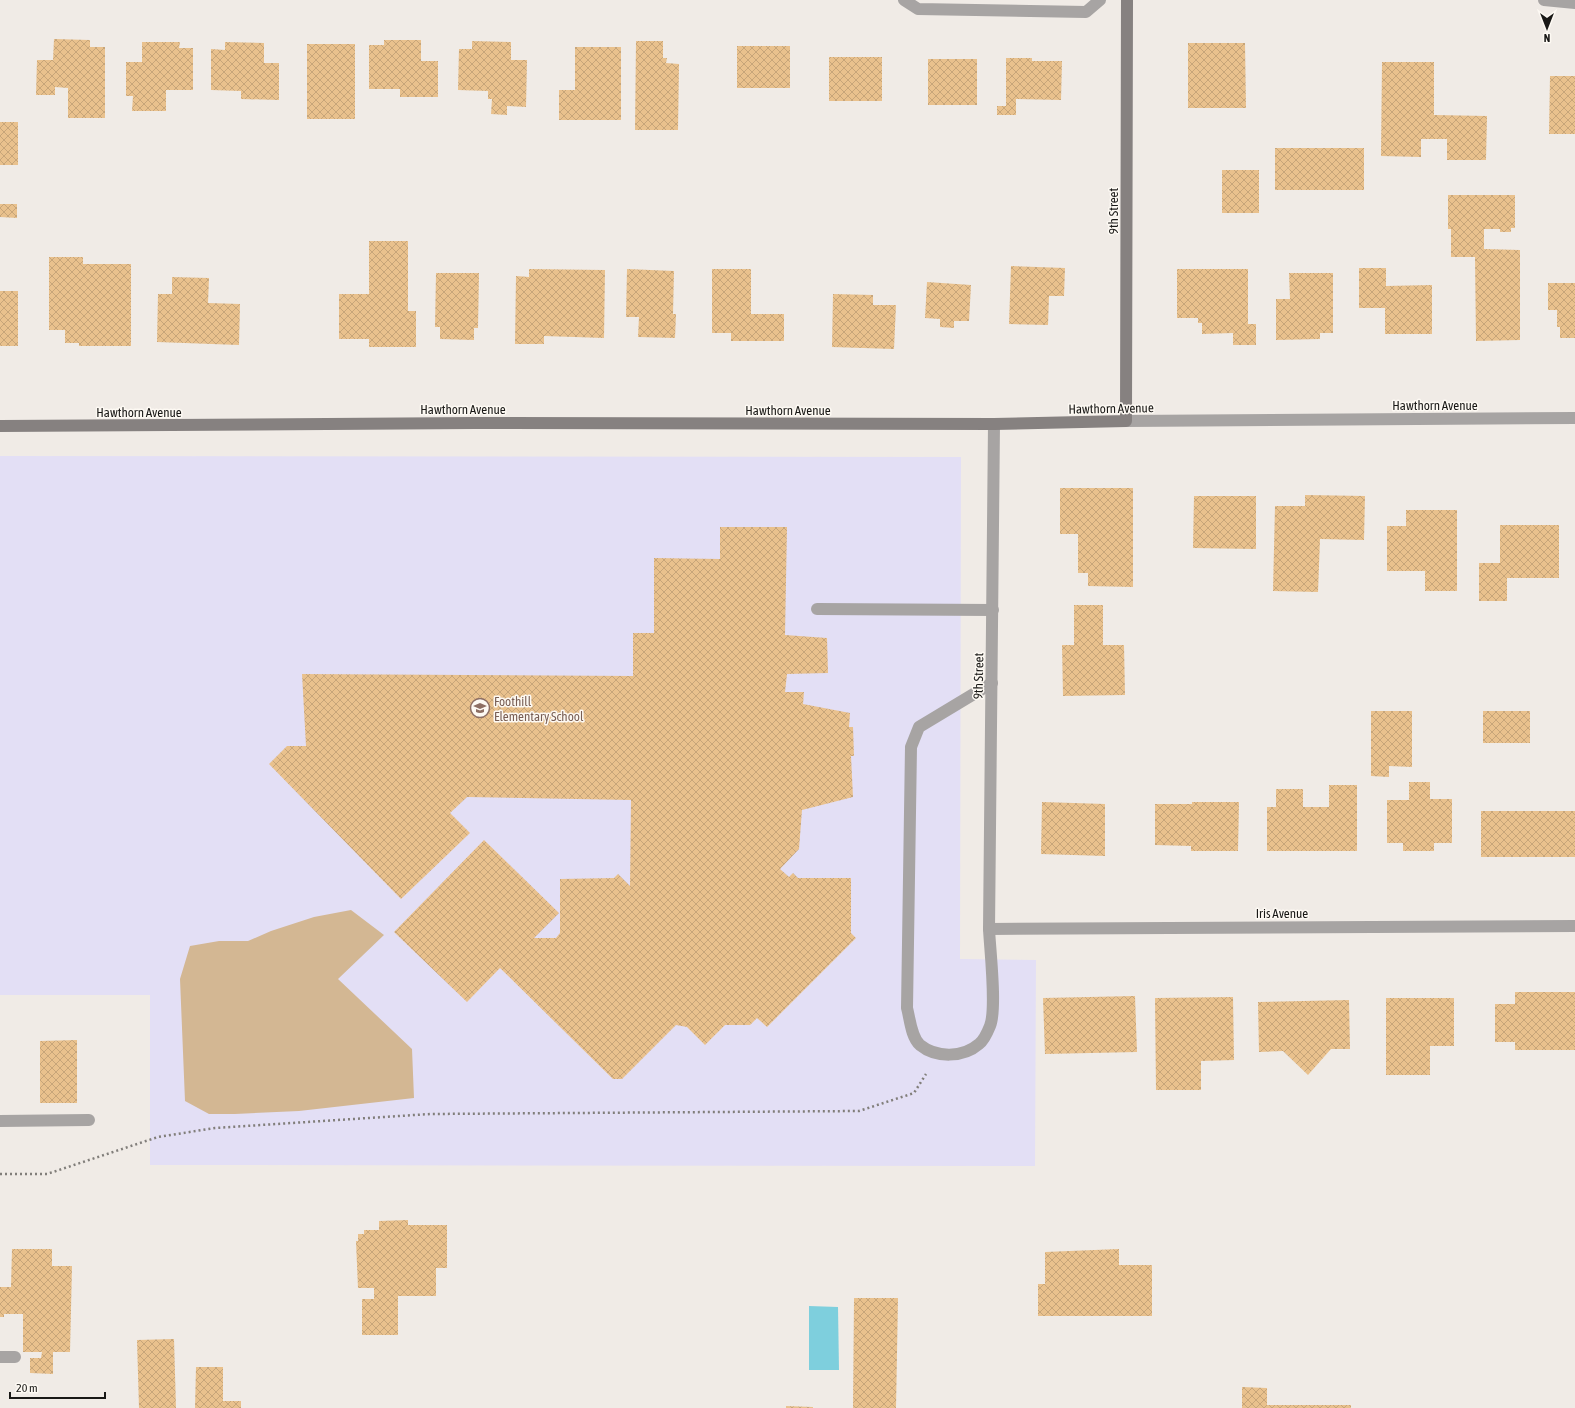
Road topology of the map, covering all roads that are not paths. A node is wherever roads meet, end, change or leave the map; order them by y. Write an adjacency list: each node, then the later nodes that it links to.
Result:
1 (904, 0): 2 (street)
2 (1100, 0)
3 (1127, 0): 7 (street, 9th Street)
4 (1544, 0): 5 (street)
5 (1575, 3)
6 (1575, 418): 7 (street, Hawthorn Avenue)
7 (1126, 421): 8 (street, Hawthorn Avenue)
8 (994, 424): 9 (street, Hawthorn Avenue); 11 (street, 9th Street)
9 (0, 426)
10 (817, 609): 11 (street)
11 (992, 610): 12 (street, 9th Street)
12 (992, 683): 14 (street, 9th Street); 14 (street, 9th Street)
13 (1575, 926): 14 (street, Iris Avenue)
14 (989, 929)
15 (0, 1120): 16 (street)
16 (89, 1120)
17 (0, 1357): 18 (street)
18 (15, 1357)

